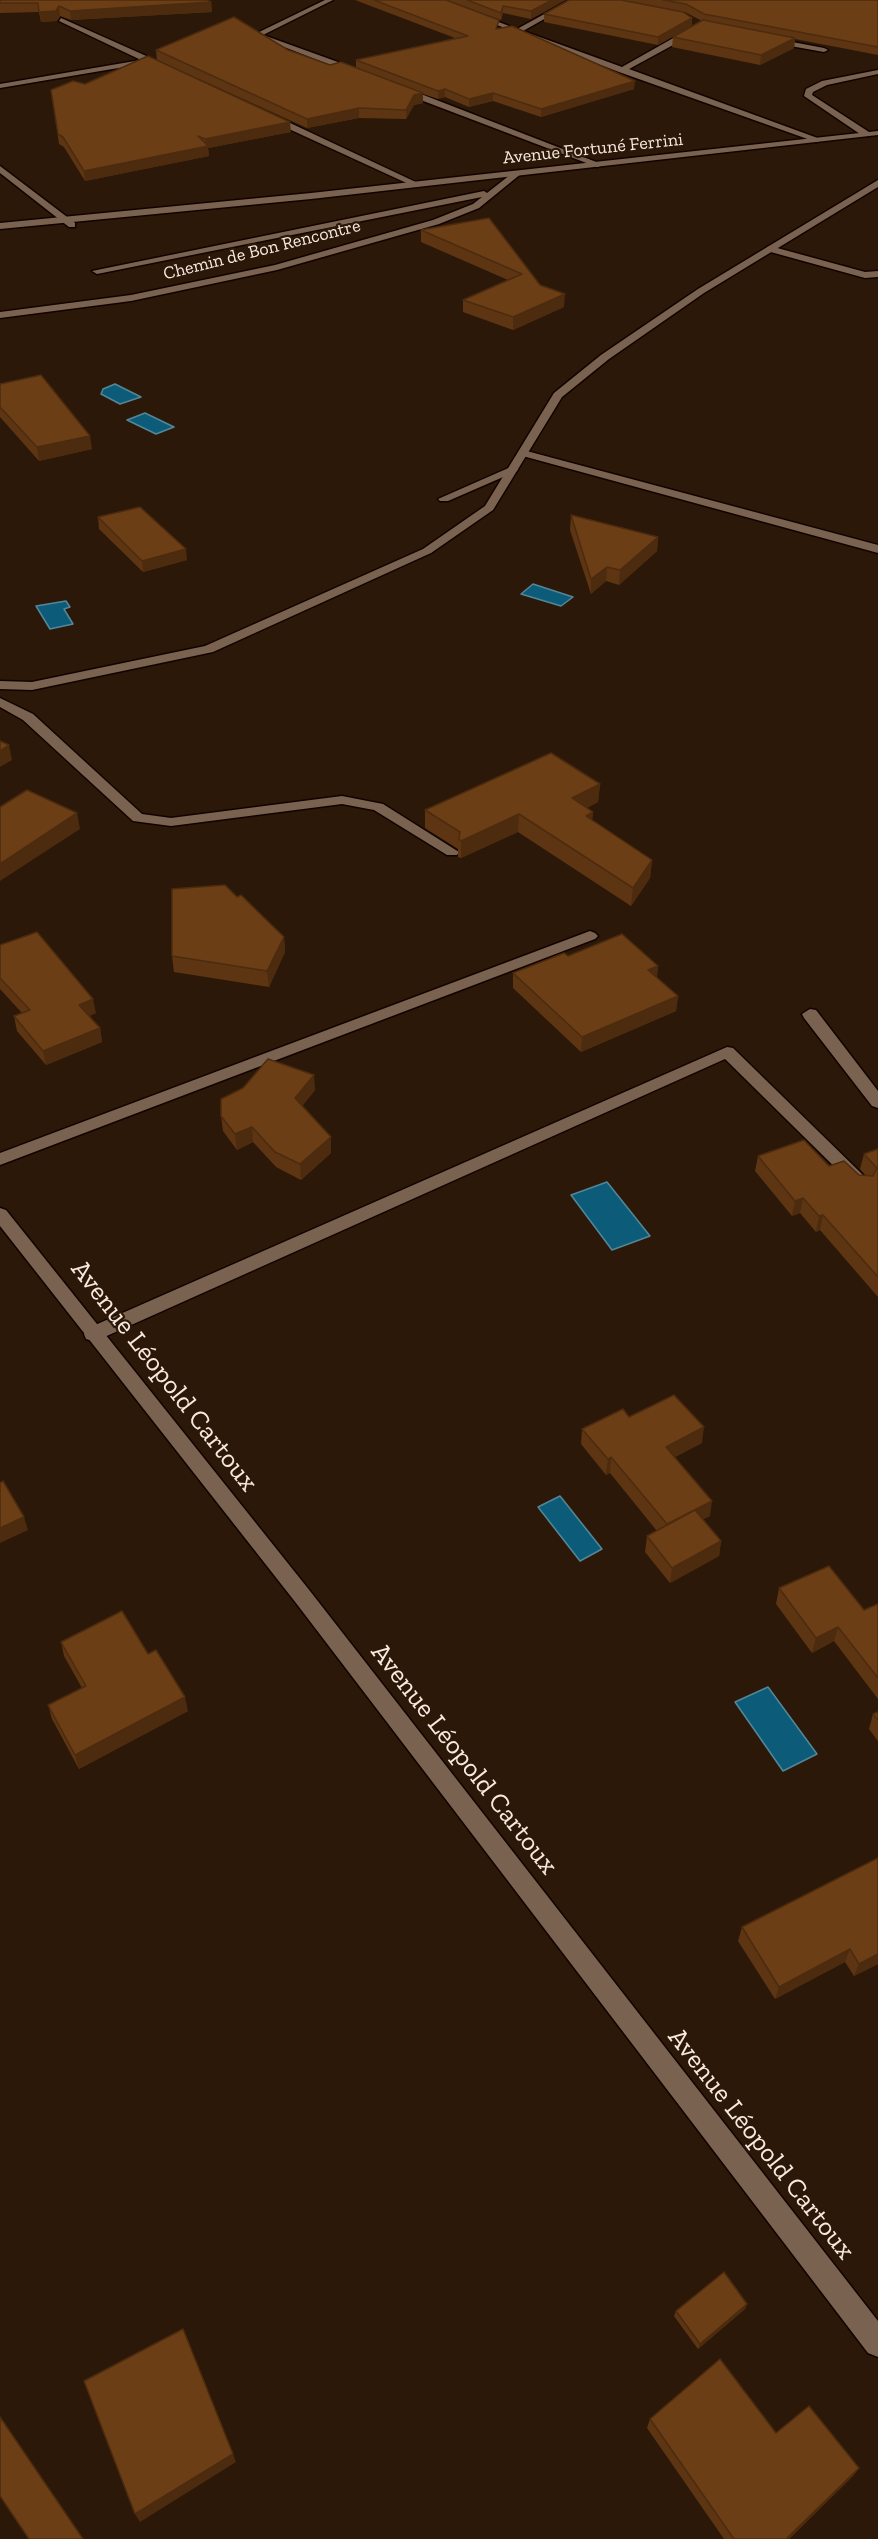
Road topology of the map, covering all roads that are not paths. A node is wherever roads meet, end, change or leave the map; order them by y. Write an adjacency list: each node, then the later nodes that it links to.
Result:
1 (330, 0): 13 (street)
2 (435, 0): 6 (street)
3 (575, 0): 6 (street)
4 (61, 21): 9 (street)
5 (693, 21): 10 (street)
6 (517, 32): 10 (street)
7 (757, 37): 8 (street)
8 (824, 50)
9 (150, 62): 11 (street); 15 (street)
10 (622, 70): 19 (street)
11 (171, 71)
12 (878, 72): 18 (street)
13 (368, 76)
14 (390, 85): 20 (street)
15 (0, 86)
16 (256, 111): 24 (street)
17 (878, 133): 18 (street, Avenue Fortuné Ferrini)
18 (866, 134): 19 (street, Avenue Fortuné Ferrini)
19 (819, 140): 20 (street, Avenue Fortuné Ferrini)
20 (600, 165): 22 (street, Avenue Fortuné Ferrini)
21 (0, 169): 26 (street)
22 (518, 174): 24 (street, Avenue Fortuné Ferrini); 25 (street, Chemin de Bon Rencontre)
23 (878, 183): 29 (street)
24 (416, 184): 26 (street, Avenue Fortuné Ferrini)
25 (495, 192): 30 (street); 32 (street, Chemin de Bon Rencontre)
26 (68, 222): 27 (street, Avenue Fortuné Ferrini); 28 (street, Avenue Fortuné Ferrini)
27 (0, 226)
28 (0, 233)
29 (770, 249): 31 (street); 33 (street)
30 (96, 271)
31 (878, 274)
32 (0, 315)
33 (522, 453): 34 (street); 36 (street)
34 (513, 469): 35 (street); 37 (street)
35 (444, 499)
36 (878, 549)
37 (0, 685)
38 (0, 702): 39 (street)
39 (452, 852)
40 (590, 936): 43 (street)
41 (810, 1014): 42 (street)
42 (878, 1102)
43 (0, 1159)
44 (863, 1185): 46 (street)
45 (0, 1214): 46 (street, Avenue Léopold Cartoux)
46 (93, 1334): 47 (street, Avenue Léopold Cartoux)
47 (878, 2343)

